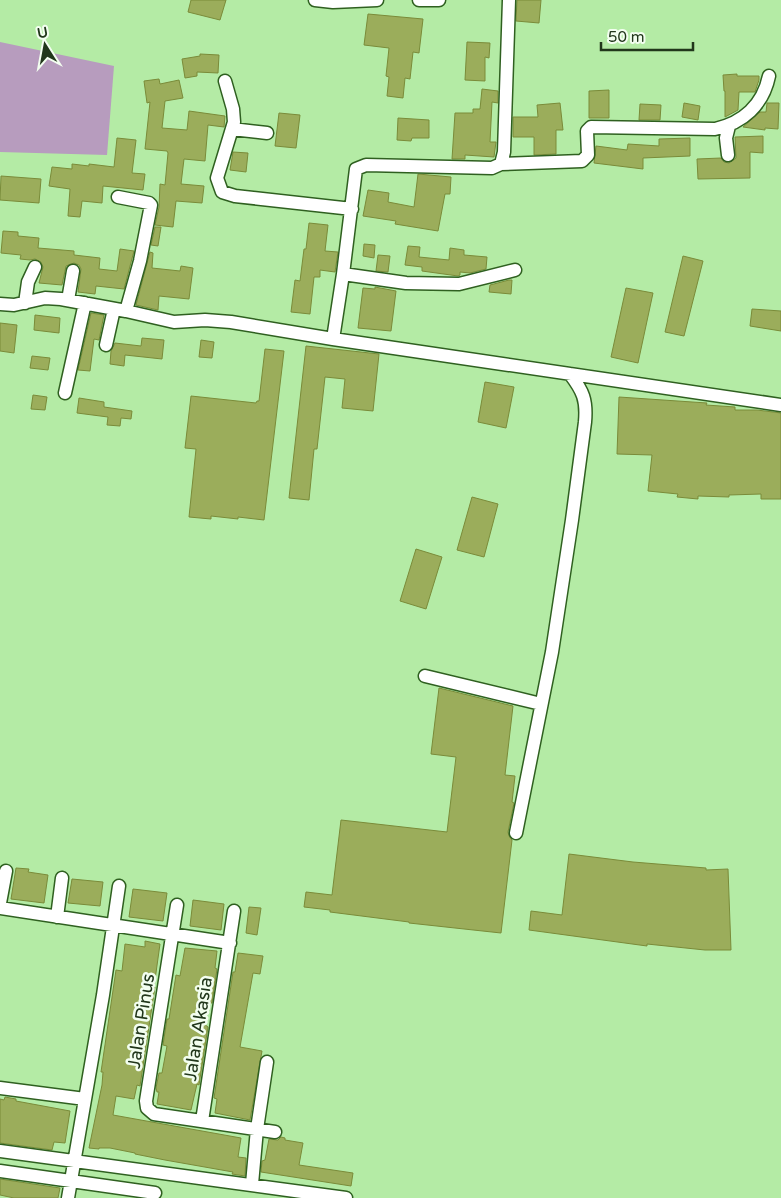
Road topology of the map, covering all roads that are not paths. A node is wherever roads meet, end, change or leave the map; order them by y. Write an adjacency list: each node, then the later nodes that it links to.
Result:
1 (315, 0): 2 (street)
2 (377, 0)
3 (419, 0): 4 (street)
4 (439, 0)
5 (509, 0): 12 (street)
6 (769, 76): 8 (street)
7 (224, 82): 9 (street)
8 (729, 126): 11 (street); 12 (street)
9 (232, 129): 10 (street); 14 (street)
10 (267, 133)
11 (728, 156)
12 (501, 164): 14 (street)
13 (118, 197): 23 (street)
14 (352, 209): 18 (street)
15 (35, 267): 20 (street)
16 (515, 270): 18 (street)
17 (73, 271): 19 (street)
18 (344, 274): 24 (street)
19 (68, 300): 20 (street); 21 (street)
20 (25, 303): 22 (street)
21 (85, 303): 23 (street); 27 (street)
22 (0, 304)
23 (120, 310): 24 (street); 25 (street)
24 (332, 339): 26 (street)
25 (106, 345)
26 (570, 374): 28 (street); 30 (street)
27 (65, 393)
28 (781, 405)
29 (425, 676): 30 (street)
30 (541, 704): 31 (street)
31 (516, 833)
32 (6, 871): 35 (street)
33 (62, 878): 39 (street)
34 (119, 886): 40 (street)
35 (0, 903)
36 (177, 905): 41 (street, Jalan Pinus)
37 (0, 908): 39 (street)
38 (234, 910): 42 (street, Jalan Akasia)
39 (58, 917): 40 (street)
40 (113, 925): 41 (street); 45 (street)
41 (173, 934): 42 (street); 46 (street, Jalan Pinus)
42 (230, 943): 46 (street, Jalan Akasia)
43 (266, 1062): 47 (street)
44 (0, 1088): 45 (street)
45 (84, 1099): 50 (street)
46 (202, 1121): 47 (street)
47 (257, 1129): 48 (street); 53 (street)
48 (275, 1132)
49 (0, 1151): 50 (street)
50 (73, 1161): 52 (street); 53 (street)
51 (0, 1171): 52 (street)
52 (70, 1181): 54 (street); 55 (street)
53 (252, 1184): 56 (street)
54 (155, 1192)
55 (68, 1198)
56 (346, 1198)

